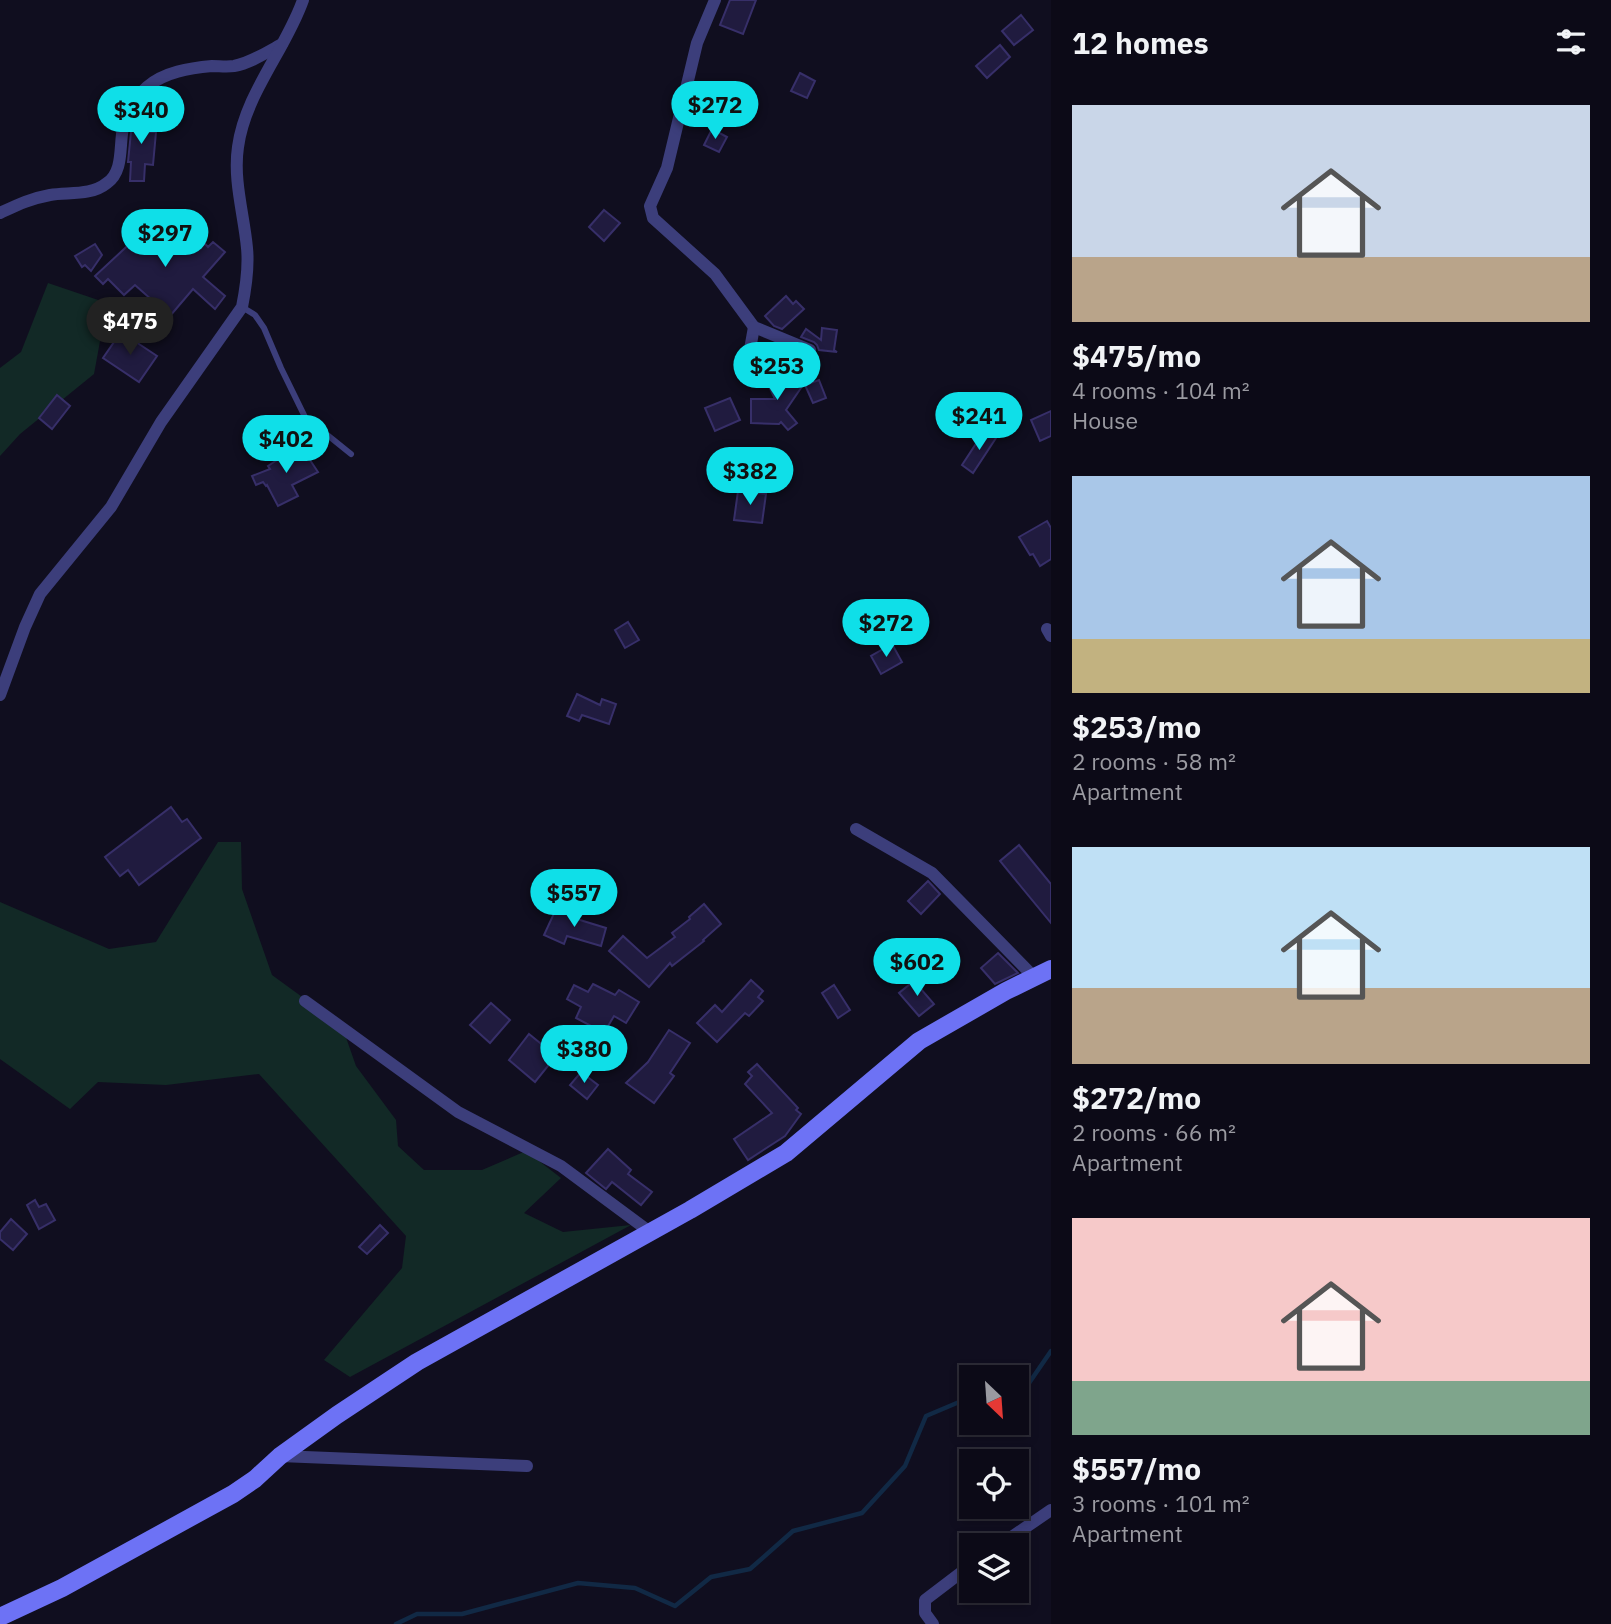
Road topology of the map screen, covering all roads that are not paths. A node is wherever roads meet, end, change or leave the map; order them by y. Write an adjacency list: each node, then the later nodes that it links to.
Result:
1 (303, 0): 3 (street)
2 (715, 0): 6 (street)
3 (282, 43): 4 (street); 5 (street)
4 (0, 213)
5 (242, 307): 9 (lane); 10 (street)
6 (754, 327): 7 (street); 8 (street)
7 (810, 350)
8 (745, 377)
9 (351, 454)
10 (0, 695)
11 (856, 829): 13 (street)
12 (1051, 969): 13 (street)
13 (1034, 977): 15 (street)
14 (305, 1001): 15 (street)
15 (650, 1232): 16 (street)
16 (280, 1456): 17 (street); 21 (street)
17 (527, 1466)
18 (1051, 1510): 19 (street)
19 (1017, 1533)
20 (959, 1574): 22 (street)
21 (0, 1617)
22 (933, 1624)

